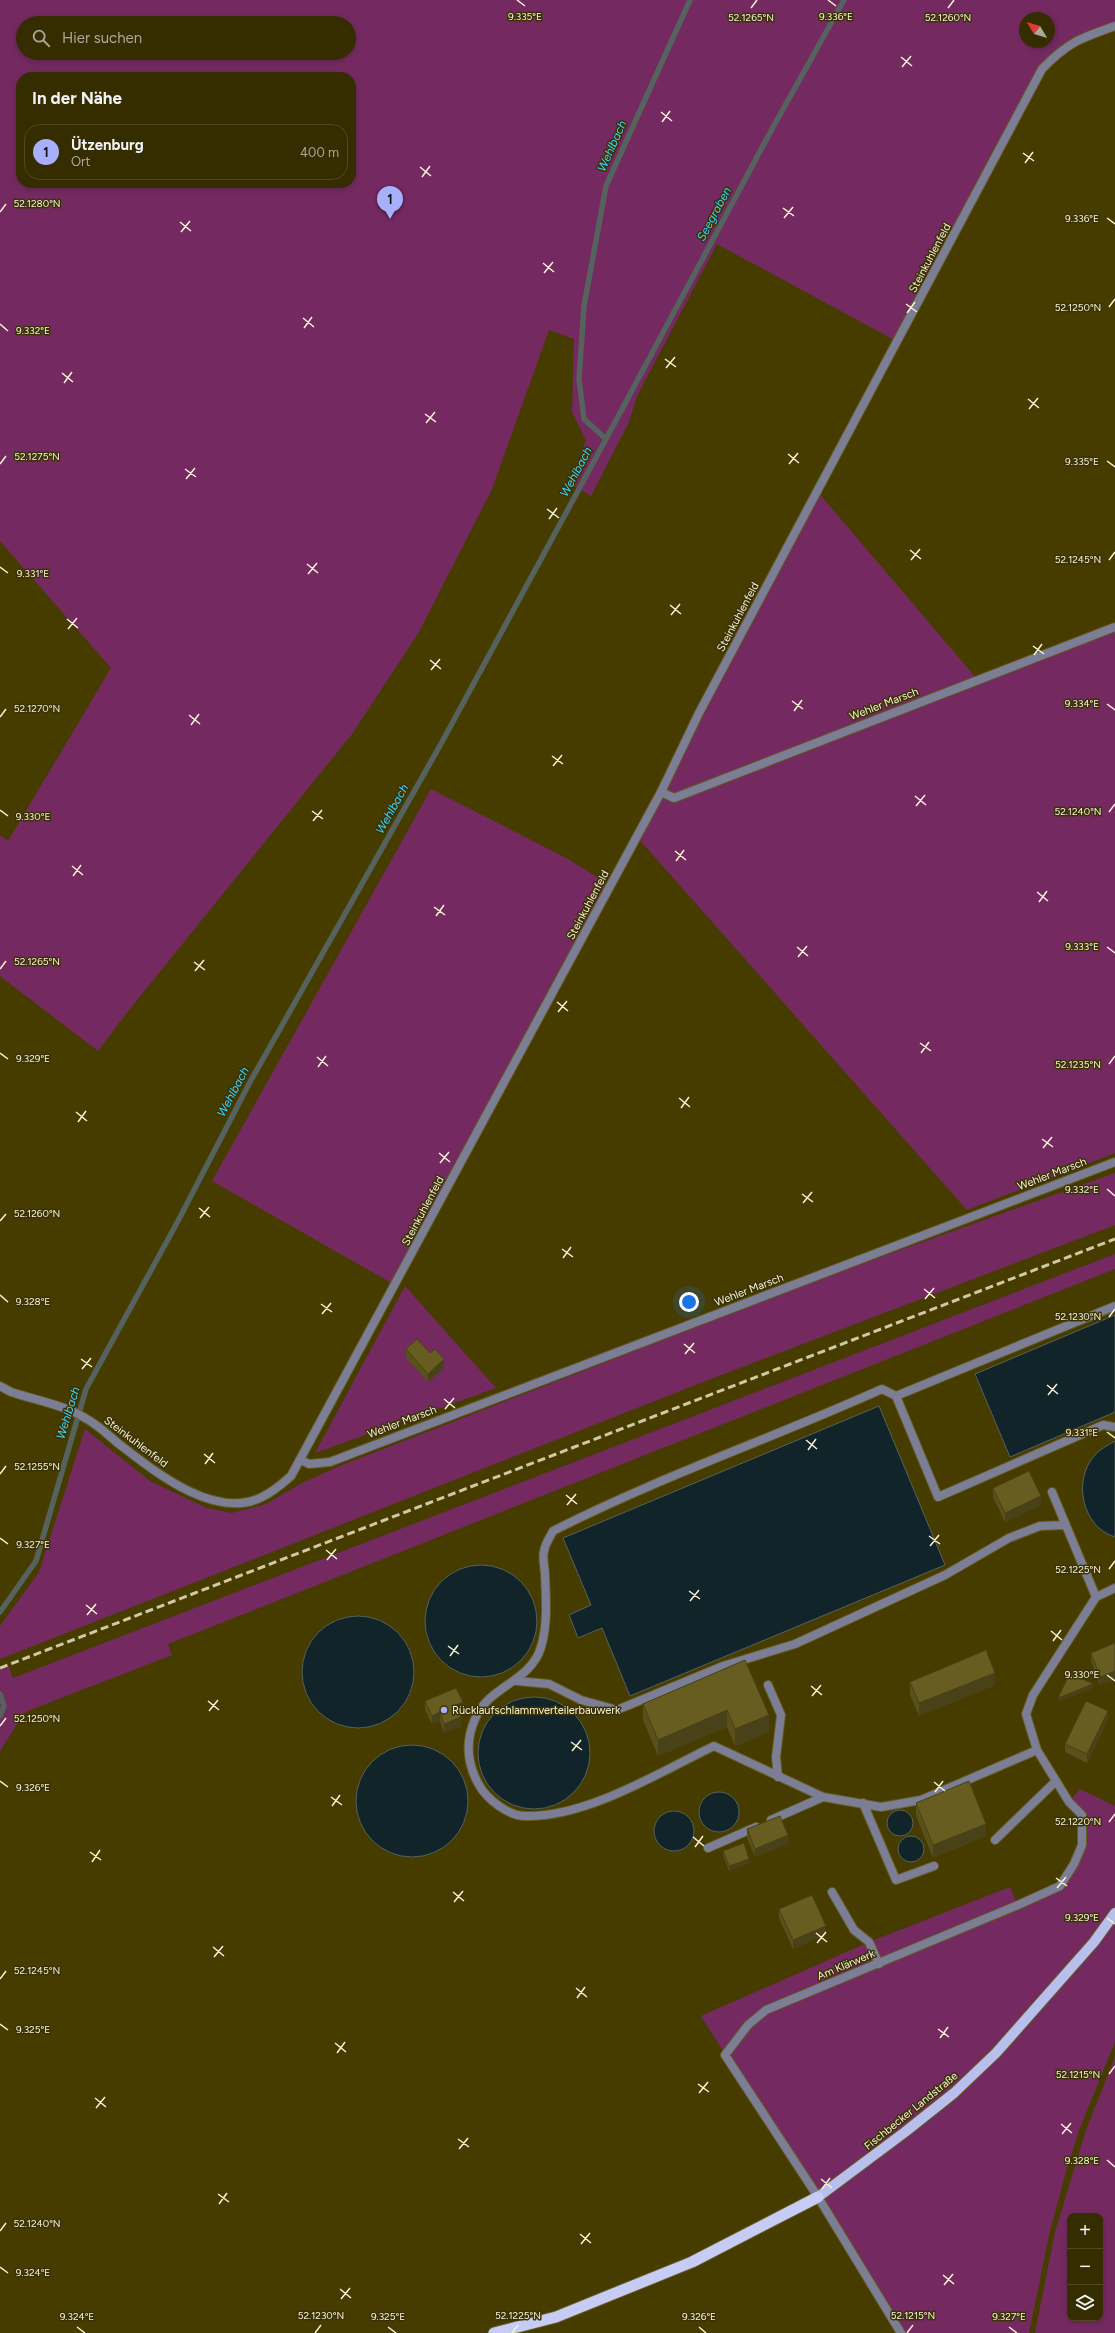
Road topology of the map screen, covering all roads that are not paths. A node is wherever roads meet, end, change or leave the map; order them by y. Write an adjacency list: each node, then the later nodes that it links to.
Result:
1 (1115, 26): 3 (street, Steinkuhlenfeld)
2 (1115, 627): 3 (street, Wehler Marsch)
3 (661, 792): 9 (street, Steinkuhlenfeld)
4 (1115, 1162): 9 (street, Wehler Marsch)
5 (1115, 1306): 7 (street)
6 (0, 1386): 9 (street, Steinkuhlenfeld)
7 (896, 1396): 8 (street); 14 (street)
8 (1115, 1427)
9 (301, 1460)
10 (1052, 1492): 11 (street)
11 (1066, 1525): 13 (street); 14 (street)
12 (1115, 1588): 13 (street)
13 (1096, 1597): 16 (street, Am Klärwerk)
14 (517, 1680): 17 (street)
15 (768, 1685): 17 (street)
16 (1037, 1750): 18 (street, Am Klärwerk); 20 (street)
17 (778, 1777): 19 (street)
18 (1056, 1781): 21 (street); 26 (street, Am Klärwerk)
19 (823, 1797): 20 (street); 22 (street)
20 (863, 1804): 23 (street)
21 (995, 1840)
22 (708, 1848)
23 (934, 1866)
24 (832, 1892): 26 (street)
25 (1115, 1913): 27 (main road, Fischbecker Landstraße)
26 (879, 1964): 27 (street, Am Klärwerk)
27 (818, 2196): 28 (highway); 29 (street)
28 (494, 2333)
29 (901, 2333)

